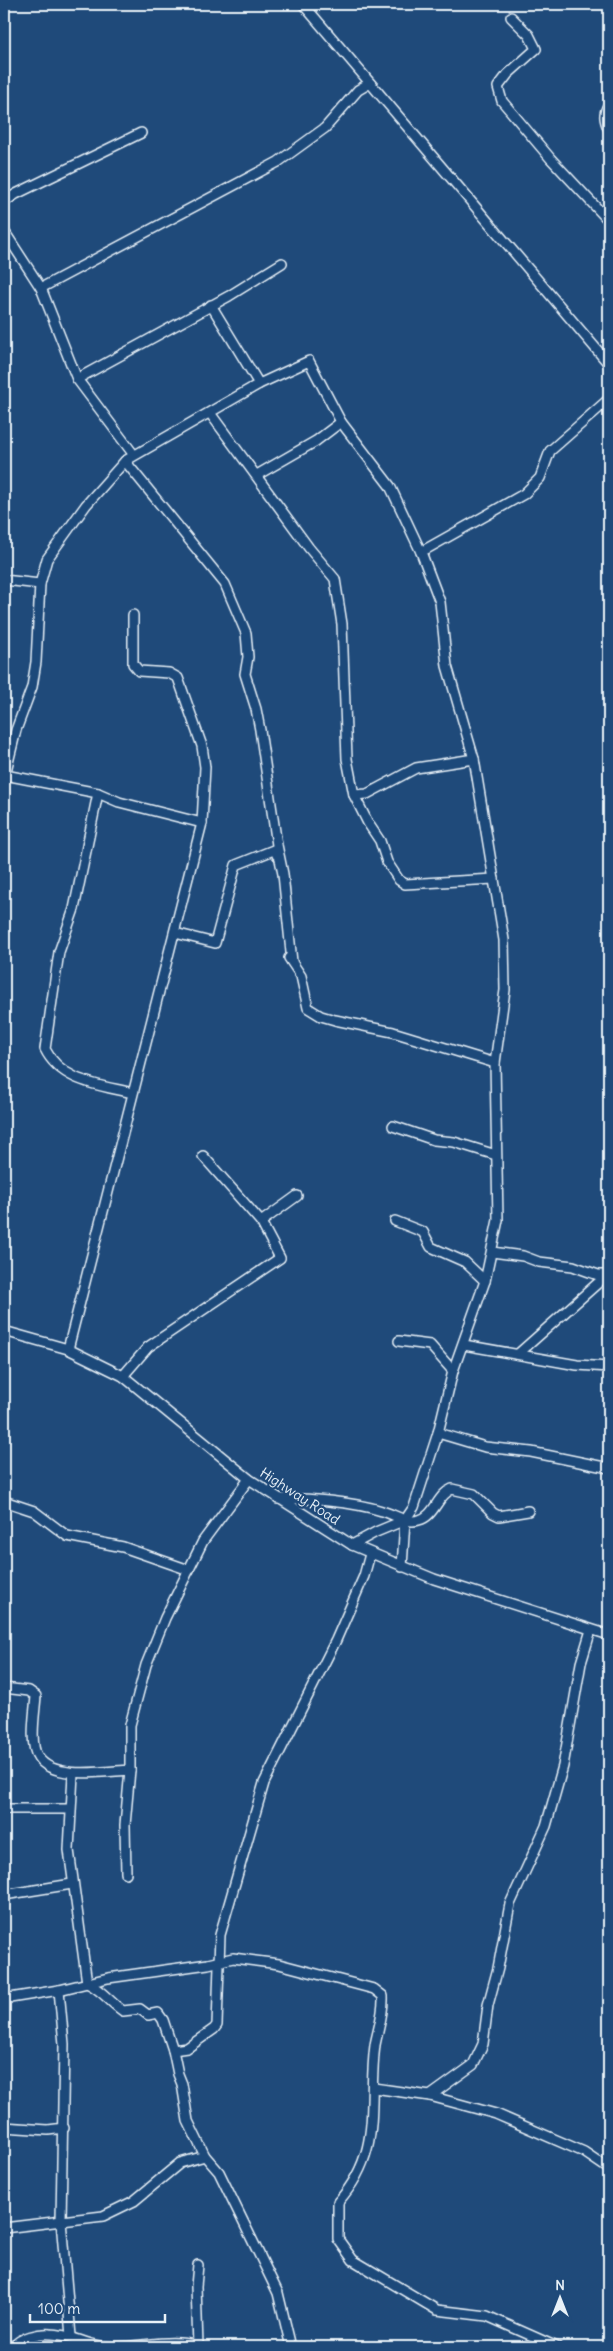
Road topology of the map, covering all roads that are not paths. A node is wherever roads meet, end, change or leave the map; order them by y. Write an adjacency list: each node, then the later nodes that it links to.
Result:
1 (302, 4): 3 (street)
2 (511, 17): 8 (street)
3 (370, 83): 11 (street); 13 (street)
4 (609, 104): 5 (street)
5 (609, 130)
6 (141, 133): 7 (street)
7 (4, 202)
8 (609, 221)
9 (4, 231): 11 (street)
10 (282, 263): 12 (street)
11 (41, 288): 14 (street)
12 (211, 305): 14 (street); 15 (street)
13 (609, 364)
14 (77, 379): 19 (street)
15 (259, 384): 17 (street); 18 (street)
16 (609, 399): 22 (street)
17 (210, 413): 19 (street); 21 (street)
18 (341, 422): 21 (street); 22 (street)
19 (134, 454): 20 (street)
20 (125, 461): 24 (street); 33 (street)
21 (257, 475): 29 (street)
22 (422, 552): 26 (street)
23 (4, 580): 24 (street)
24 (40, 584): 27 (street)
25 (133, 615): 30 (street)
26 (474, 759): 29 (street); 31 (street)
27 (4, 777): 28 (street)
28 (98, 792): 30 (street); 35 (street)
29 (354, 795): 31 (street)
30 (202, 823): 32 (street)
31 (494, 879): 34 (street)
32 (175, 933): 33 (street); 35 (street)
33 (292, 962): 34 (street)
34 (496, 1063): 37 (street)
35 (132, 1093): 47 (street)
36 (393, 1126): 37 (street)
37 (496, 1155): 42 (street)
38 (203, 1156): 41 (street)
39 (296, 1196): 41 (street)
40 (395, 1221): 43 (street)
41 (261, 1222): 51 (street)
42 (492, 1252): 43 (street); 48 (street)
43 (485, 1282): 46 (street)
44 (4, 1331): 47 (street, Highway Road)
45 (399, 1341): 50 (street)
46 (464, 1345): 48 (street); 50 (street)
47 (68, 1349): 51 (street, Highway Road)
48 (518, 1354): 49 (street)
49 (609, 1368)
50 (453, 1371): 52 (street)
51 (123, 1376): 54 (street, Highway Road)
52 (438, 1433): 53 (street); 58 (street)
53 (609, 1468)
54 (249, 1479): 55 (street, Highway Road); 62 (street)
55 (278, 1499): 58 (street); 59 (street, Highway Road)
56 (4, 1501): 62 (street)
57 (528, 1511): 58 (street)
58 (405, 1520): 59 (street); 61 (street)
59 (352, 1546): 60 (street, Highway Road)
60 (370, 1554): 61 (street, Highway Road); 73 (street)
61 (402, 1567): 63 (street, Highway Road)
62 (189, 1570): 66 (street)
63 (591, 1630): 64 (street, Highway Road); 79 (street)
64 (609, 1635)
65 (4, 1688): 67 (street)
66 (130, 1770): 67 (street); 70 (street)
67 (73, 1774): 69 (street)
68 (4, 1809): 69 (street)
69 (70, 1809): 71 (street)
70 (126, 1873)
71 (72, 1884): 72 (street); 74 (street)
72 (4, 1895)
73 (219, 1960): 74 (street); 77 (street); 78 (street)
74 (87, 1983): 75 (street); 77 (street)
75 (59, 1990): 76 (street); 81 (street)
76 (4, 1999)
77 (173, 2050): 82 (street)
78 (374, 2088): 79 (street); 92 (street)
79 (430, 2096): 83 (street)
80 (4, 2127): 81 (street)
81 (64, 2128): 84 (street)
82 (205, 2156): 84 (street); 91 (street)
83 (609, 2169)
84 (61, 2221): 85 (street); 87 (street)
85 (4, 2228)
86 (198, 2265): 90 (street)
87 (71, 2336): 88 (street); 89 (street)
88 (134, 2346): 90 (street)
89 (13, 2347)
90 (199, 2347)
91 (291, 2347)
92 (557, 2347)

